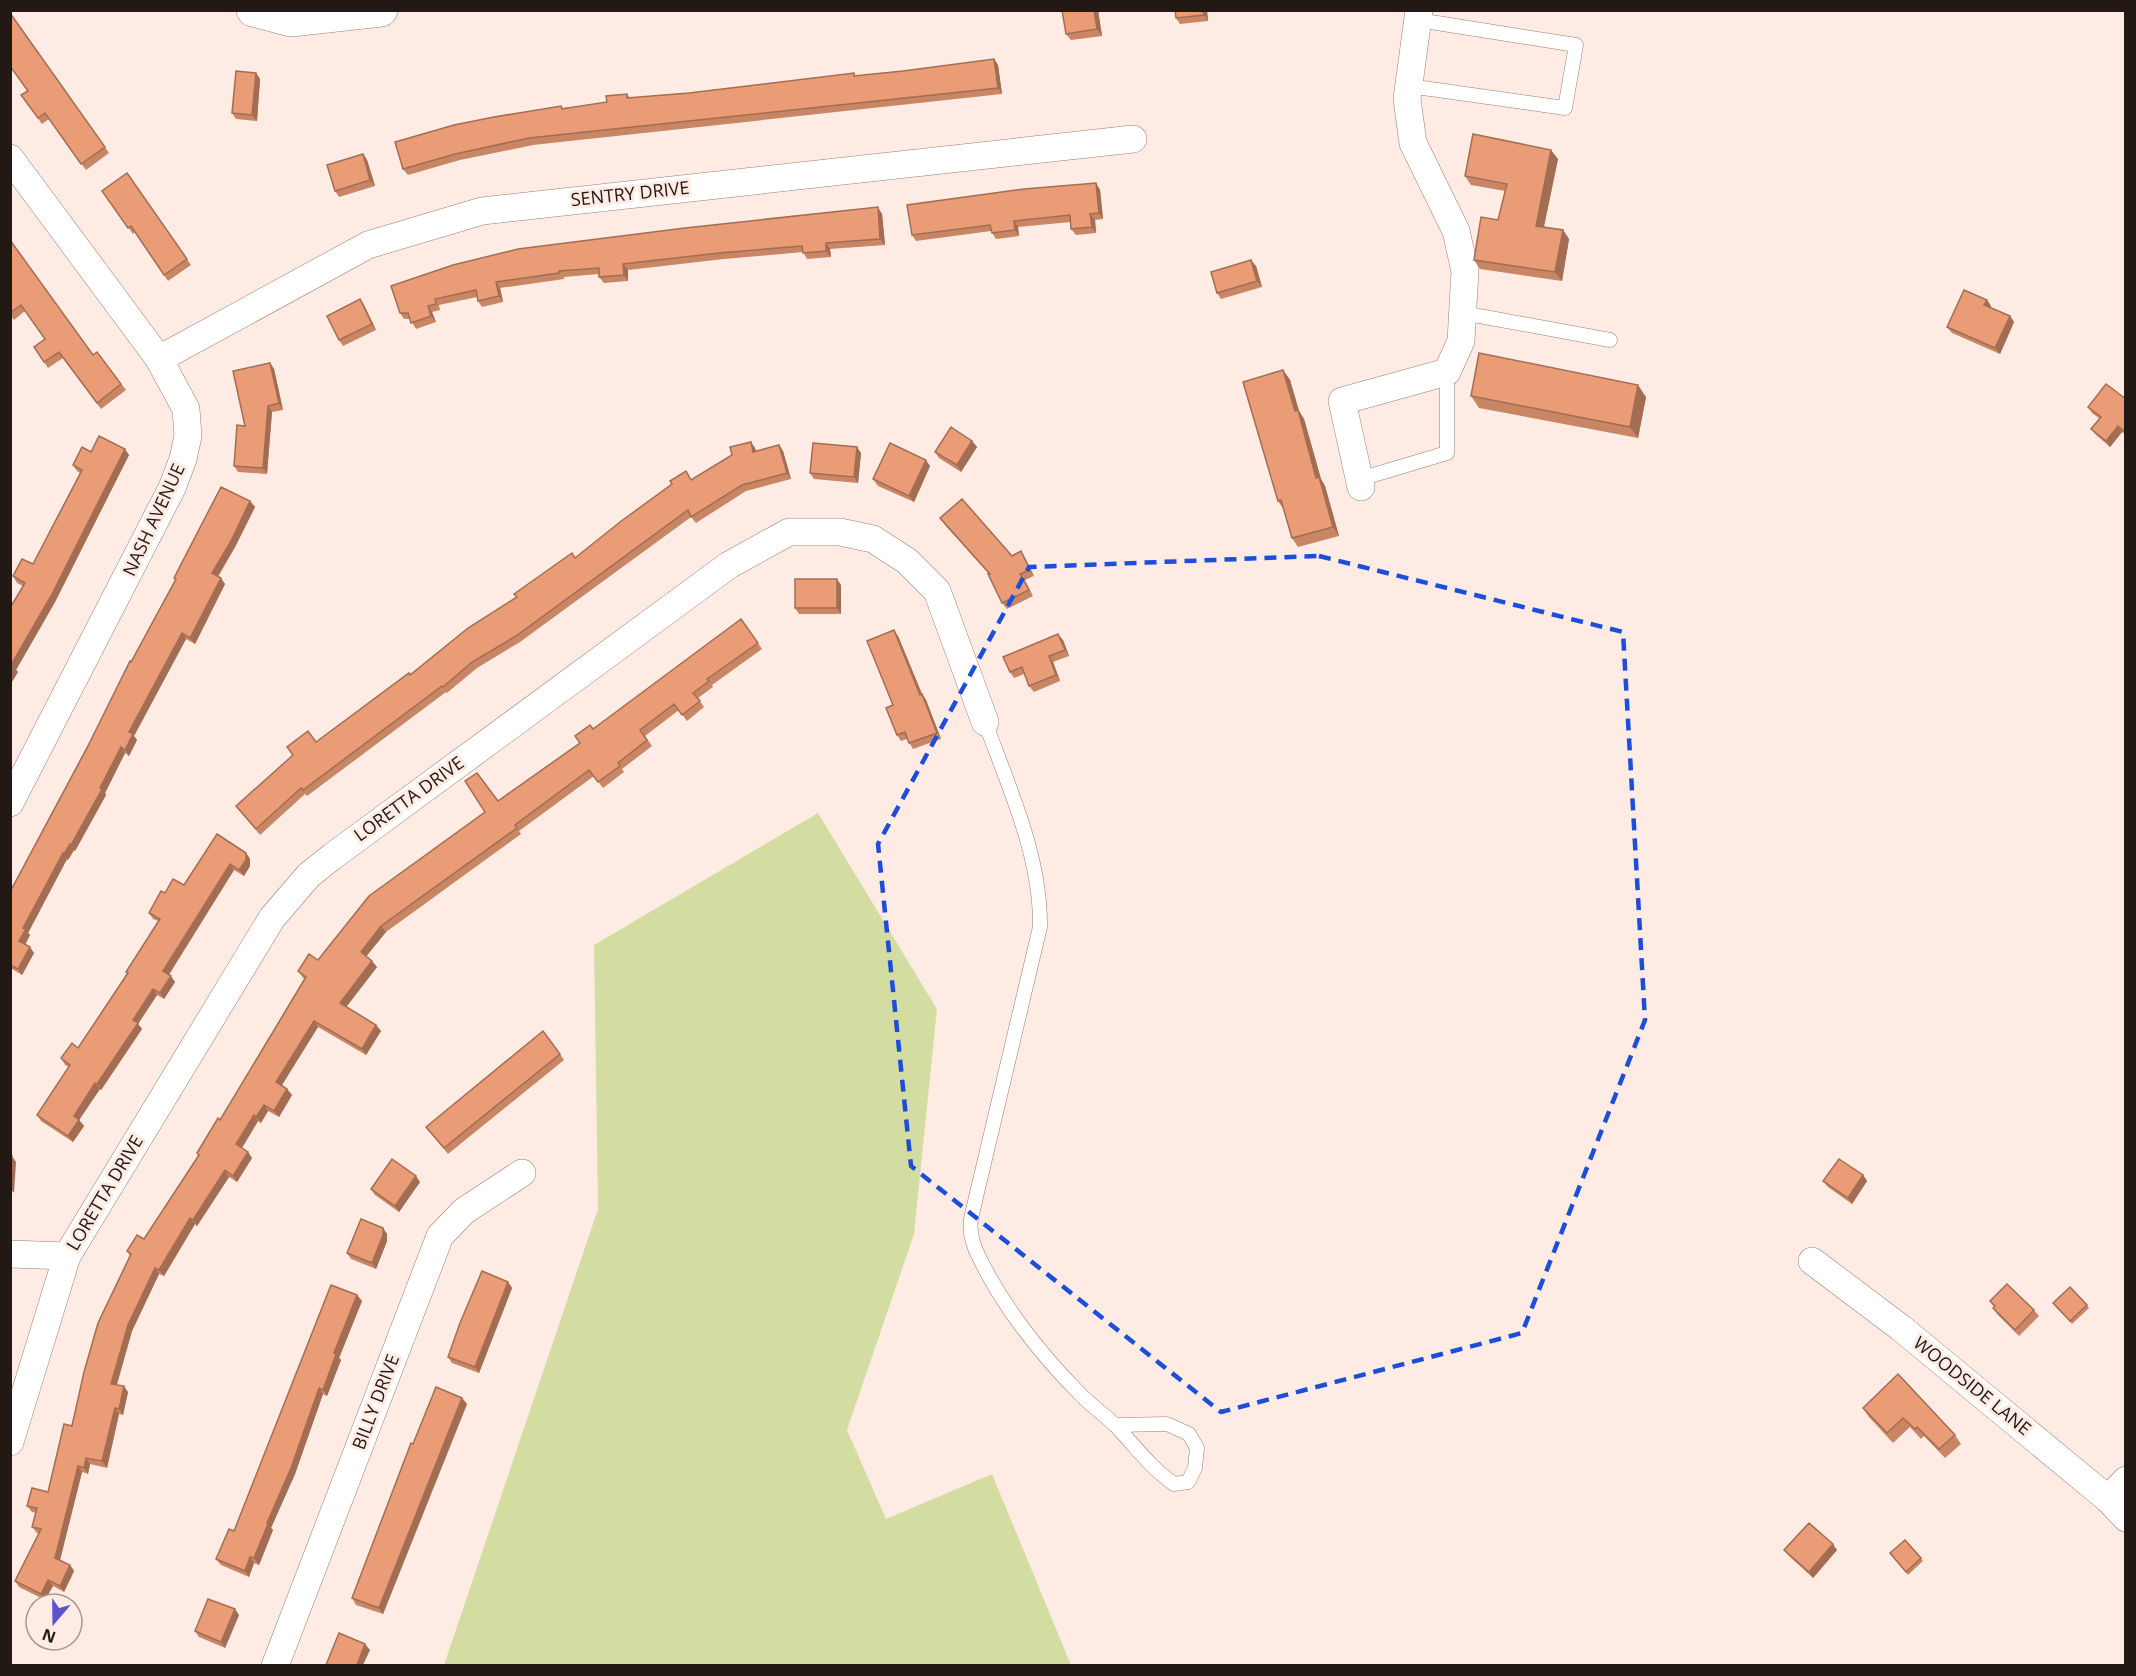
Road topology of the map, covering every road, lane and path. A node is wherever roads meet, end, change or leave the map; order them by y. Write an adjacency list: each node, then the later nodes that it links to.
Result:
1 (253, 10): 2 (street)
2 (381, 10)
3 (1419, 15): 4 (street); 4 (lane)
4 (1409, 86): 7 (street)
5 (1133, 139): 9 (street, SENTRY DRIVE)
6 (10, 158): 9 (street, NASH AVENUE)
7 (1462, 313): 8 (lane); 10 (street)
8 (1610, 340)
9 (159, 360): 13 (street, NASH AVENUE)
10 (1447, 372): 11 (lane); 11 (street)
11 (1360, 483)
12 (985, 722): 16 (street, LORETTA DRIVE); 18 (lane)
13 (10, 803)
14 (522, 1173): 21 (street, BILLY DRIVE)
15 (10, 1254): 16 (street)
16 (67, 1256): 19 (street, LORETTA DRIVE)
17 (1812, 1261): 20 (street, WOODSIDE LANE)
18 (1115, 1425): 18 (lane)
19 (10, 1442)
20 (2120, 1499)
21 (275, 1665)

